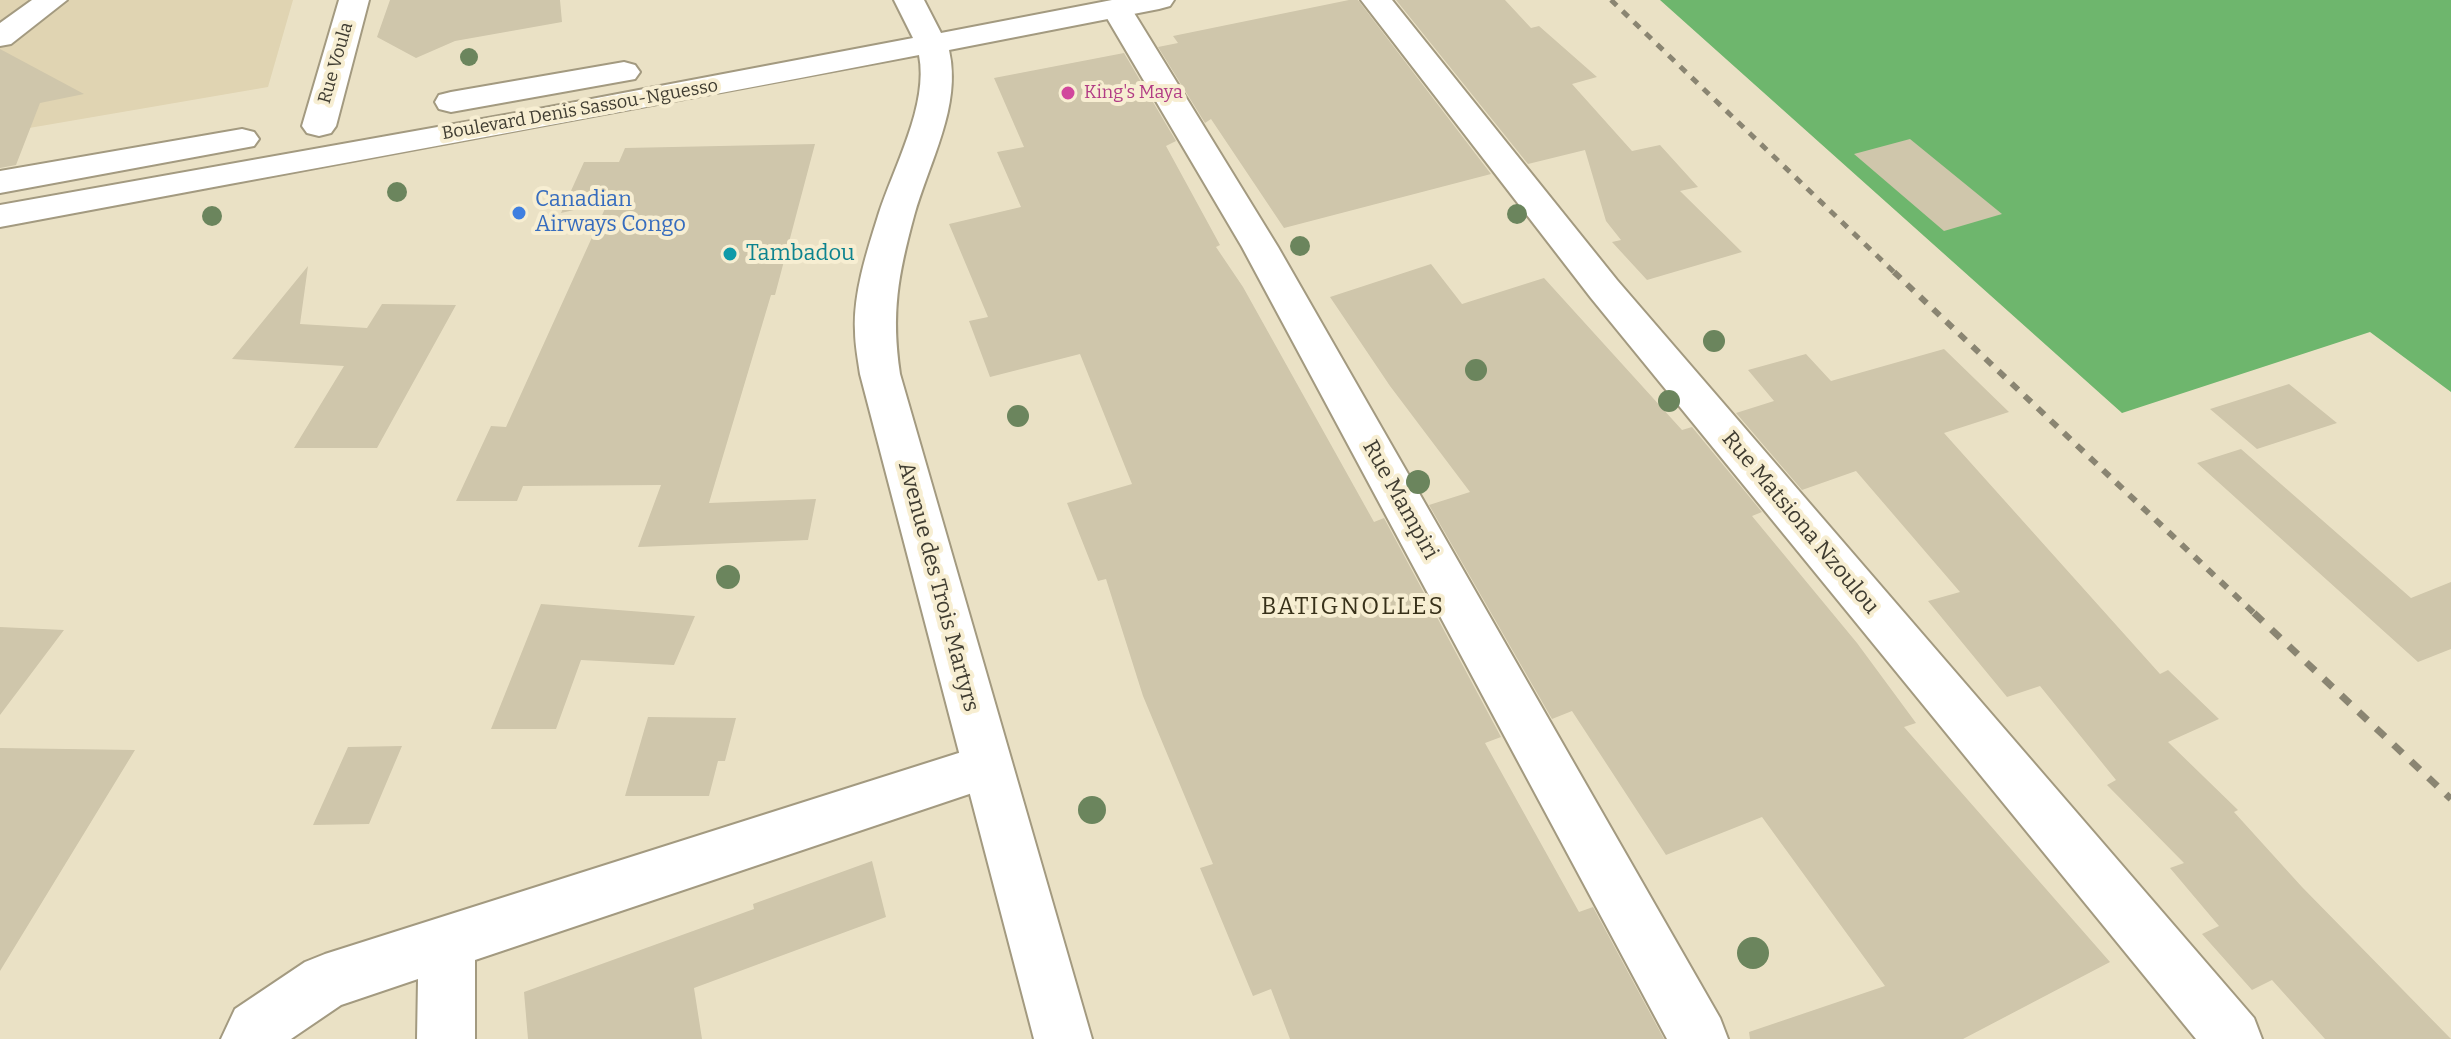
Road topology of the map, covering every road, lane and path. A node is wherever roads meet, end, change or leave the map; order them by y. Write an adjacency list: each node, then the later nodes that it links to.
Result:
1 (52, 0): 9 (main road)
2 (354, 0): 11 (main road, Rue Voula)
3 (1028, 0): 7 (main road, Boulevard Denis Sassou-Nguesso)
4 (1159, 0): 6 (main road, Boulevard Denis Sassou-Nguesso)
5 (1376, 0): 19 (main road, Rue Matsiona Nzoulou)
6 (1116, 8): 8 (main road, Boulevard Denis Sassou-Nguesso); 18 (main road, Rue Mampiri)
7 (906, 23): 8 (main road, Boulevard Denis Sassou-Nguesso); 10 (main road, Avenue des Trois Martyrs); 11 (main road, Boulevard Denis Sassou-Nguesso); 12 (main road, Boulevard Denis Sassou-Nguesso)
8 (1010, 29): 10 (main road)
9 (0, 37)
10 (929, 117): 13 (main road, Avenue des Trois Martyrs)
11 (294, 130): 12 (main road, Boulevard Denis Sassou-Nguesso)
12 (2, 209)
13 (987, 766): 14 (main road); 17 (main road, Avenue des Trois Martyrs)
14 (447, 940): 15 (main road); 16 (main road)
15 (250, 1039)
16 (446, 1039)
17 (1063, 1039)
18 (1699, 1039)
19 (2233, 1039)

